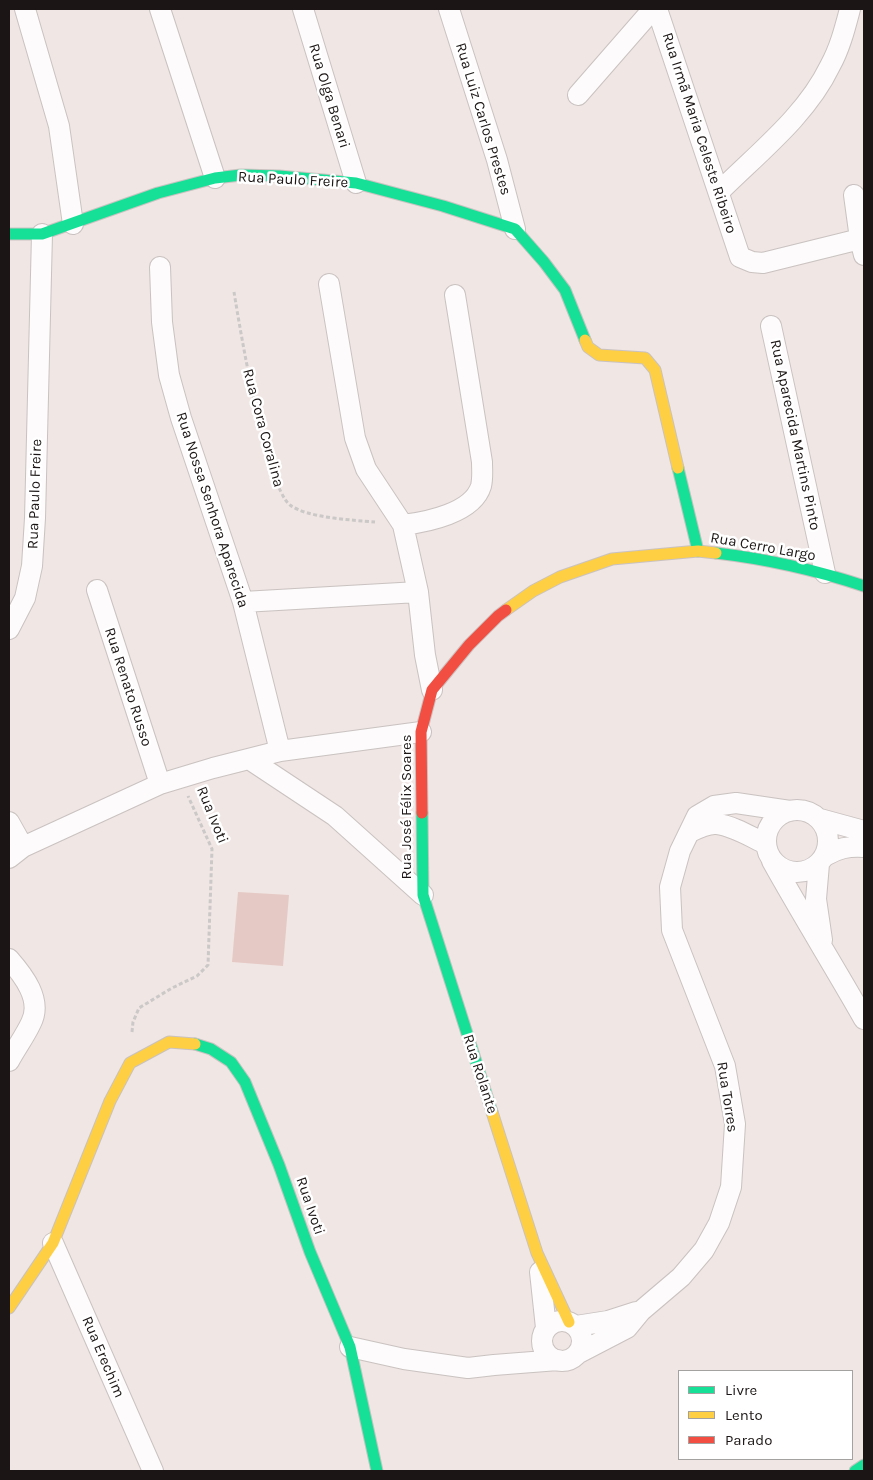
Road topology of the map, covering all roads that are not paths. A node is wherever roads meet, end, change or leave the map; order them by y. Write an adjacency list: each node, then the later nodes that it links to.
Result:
1 (25, 9): 13 (street)
2 (160, 9): 9 (street)
3 (303, 9): 10 (street, Rua Olga Benari)
4 (449, 9): 14 (street, Rua Luiz Carlos Prestes)
5 (653, 9): 8 (street)
6 (657, 9): 11 (street, Rua Irmã Maria Celeste Ribeiro)
7 (850, 9): 11 (street)
8 (578, 95)
9 (214, 178): 10 (street, Rua Paulo Freire); 13 (street, Rua Paulo Freire)
10 (356, 183): 14 (street, Rua Paulo Freire)
11 (719, 192): 17 (street, Rua Irmã Maria Celeste Ribeiro)
12 (854, 195): 17 (street)
13 (73, 224): 16 (street, Rua Paulo Freire)
14 (515, 229): 23 (street)
15 (9, 234): 16 (street, Rua Paulo Freire)
16 (42, 234): 29 (street, Rua Paulo Freire)
17 (862, 247)
18 (160, 267): 28 (street, Rua Nossa Senhora Aparecida)
19 (329, 284): 22 (street)
20 (455, 295): 22 (street)
21 (771, 326): 24 (street, Rua Aparecida Martins Pinto)
22 (403, 525): 27 (street)
23 (698, 551): 24 (street, Rua Cerro Largo); 30 (street, Rua Cerro Largo)
24 (825, 574): 25 (street, Rua Cerro Largo)
25 (864, 586)
26 (97, 590): 34 (street, Rua Renato Russo)
27 (418, 592): 28 (street); 30 (street)
28 (243, 602): 32 (street, Rua Nossa Senhora Aparecida)
29 (9, 629)
30 (432, 690): 31 (street, Rua José Félix Soares)
31 (421, 732): 32 (street); 44 (street, Rua José Félix Soares)
32 (280, 751): 33 (street)
33 (250, 759): 34 (street); 44 (street)
34 (160, 784): 42 (street)
35 (790, 810): 36 (street); 39 (street, Rua Torres); 41 (street)
36 (820, 819): 38 (street); 43 (street)
37 (9, 822): 42 (street)
38 (864, 831)
39 (690, 832): 41 (street); 52 (street, Rua Torres)
40 (864, 847): 43 (street)
41 (769, 852): 43 (street); 45 (street)
42 (16, 853)
43 (822, 860): 45 (street)
44 (423, 894): 50 (street, Rua Rolante)
45 (823, 947): 47 (street)
46 (9, 959): 48 (street)
47 (864, 1019)
48 (9, 1061)
49 (53, 1242): 51 (street); 55 (street, Rua Ivoti); 59 (street, Rua Erechim)
50 (537, 1253): 53 (street, Rua Rolante); 54 (street, Rua Rolante)
51 (9, 1308)
52 (640, 1311): 53 (street, Rua Torres); 56 (street, Rua Torres)
53 (572, 1324): 54 (street); 56 (street)
54 (544, 1331): 56 (street); 57 (street, Rua Torres)
55 (350, 1347): 57 (street, Rua Torres); 60 (street, Rua Ivoti)
56 (567, 1357): 57 (street, Rua Torres)
57 (494, 1365)
58 (864, 1465): 61 (street)
59 (153, 1471)
60 (377, 1471)
61 (855, 1471)

